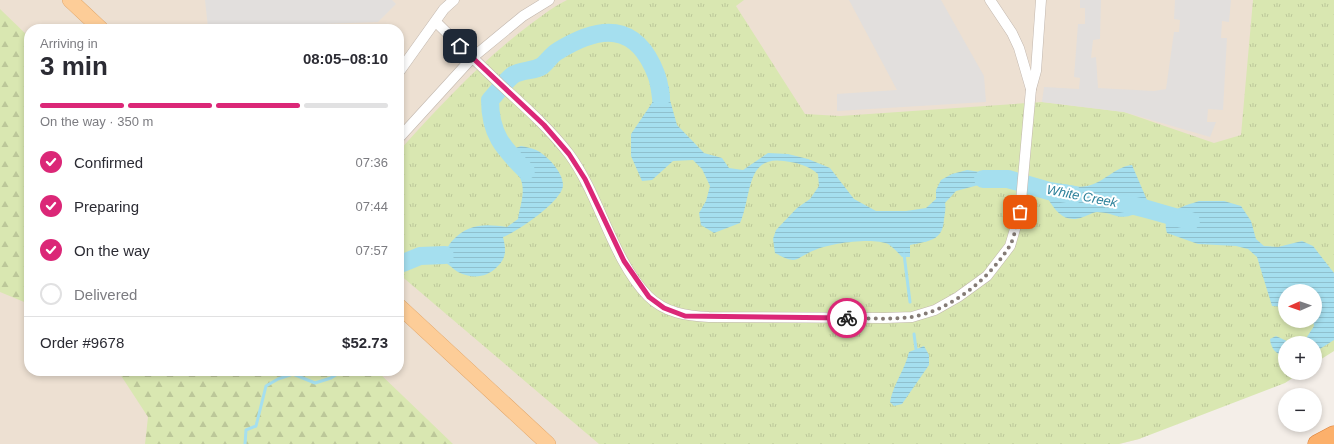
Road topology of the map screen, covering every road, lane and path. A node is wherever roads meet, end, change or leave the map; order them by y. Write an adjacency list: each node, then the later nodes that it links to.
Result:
1 (70, 0): 7 (main road)
2 (454, 0): 6 (street)
3 (549, 0): 8 (street)
4 (990, 0): 10 (street)
5 (1041, 0): 10 (street)
6 (436, 22): 8 (street); 9 (street)
7 (96, 24)
8 (472, 58): 10 (street); 11 (street)
9 (404, 65)
10 (1031, 89)
11 (404, 133)
12 (404, 311): 14 (main road)
13 (1334, 435): 15 (highway); 16 (highway)
14 (549, 443)
15 (1317, 444)
16 (1320, 444)

